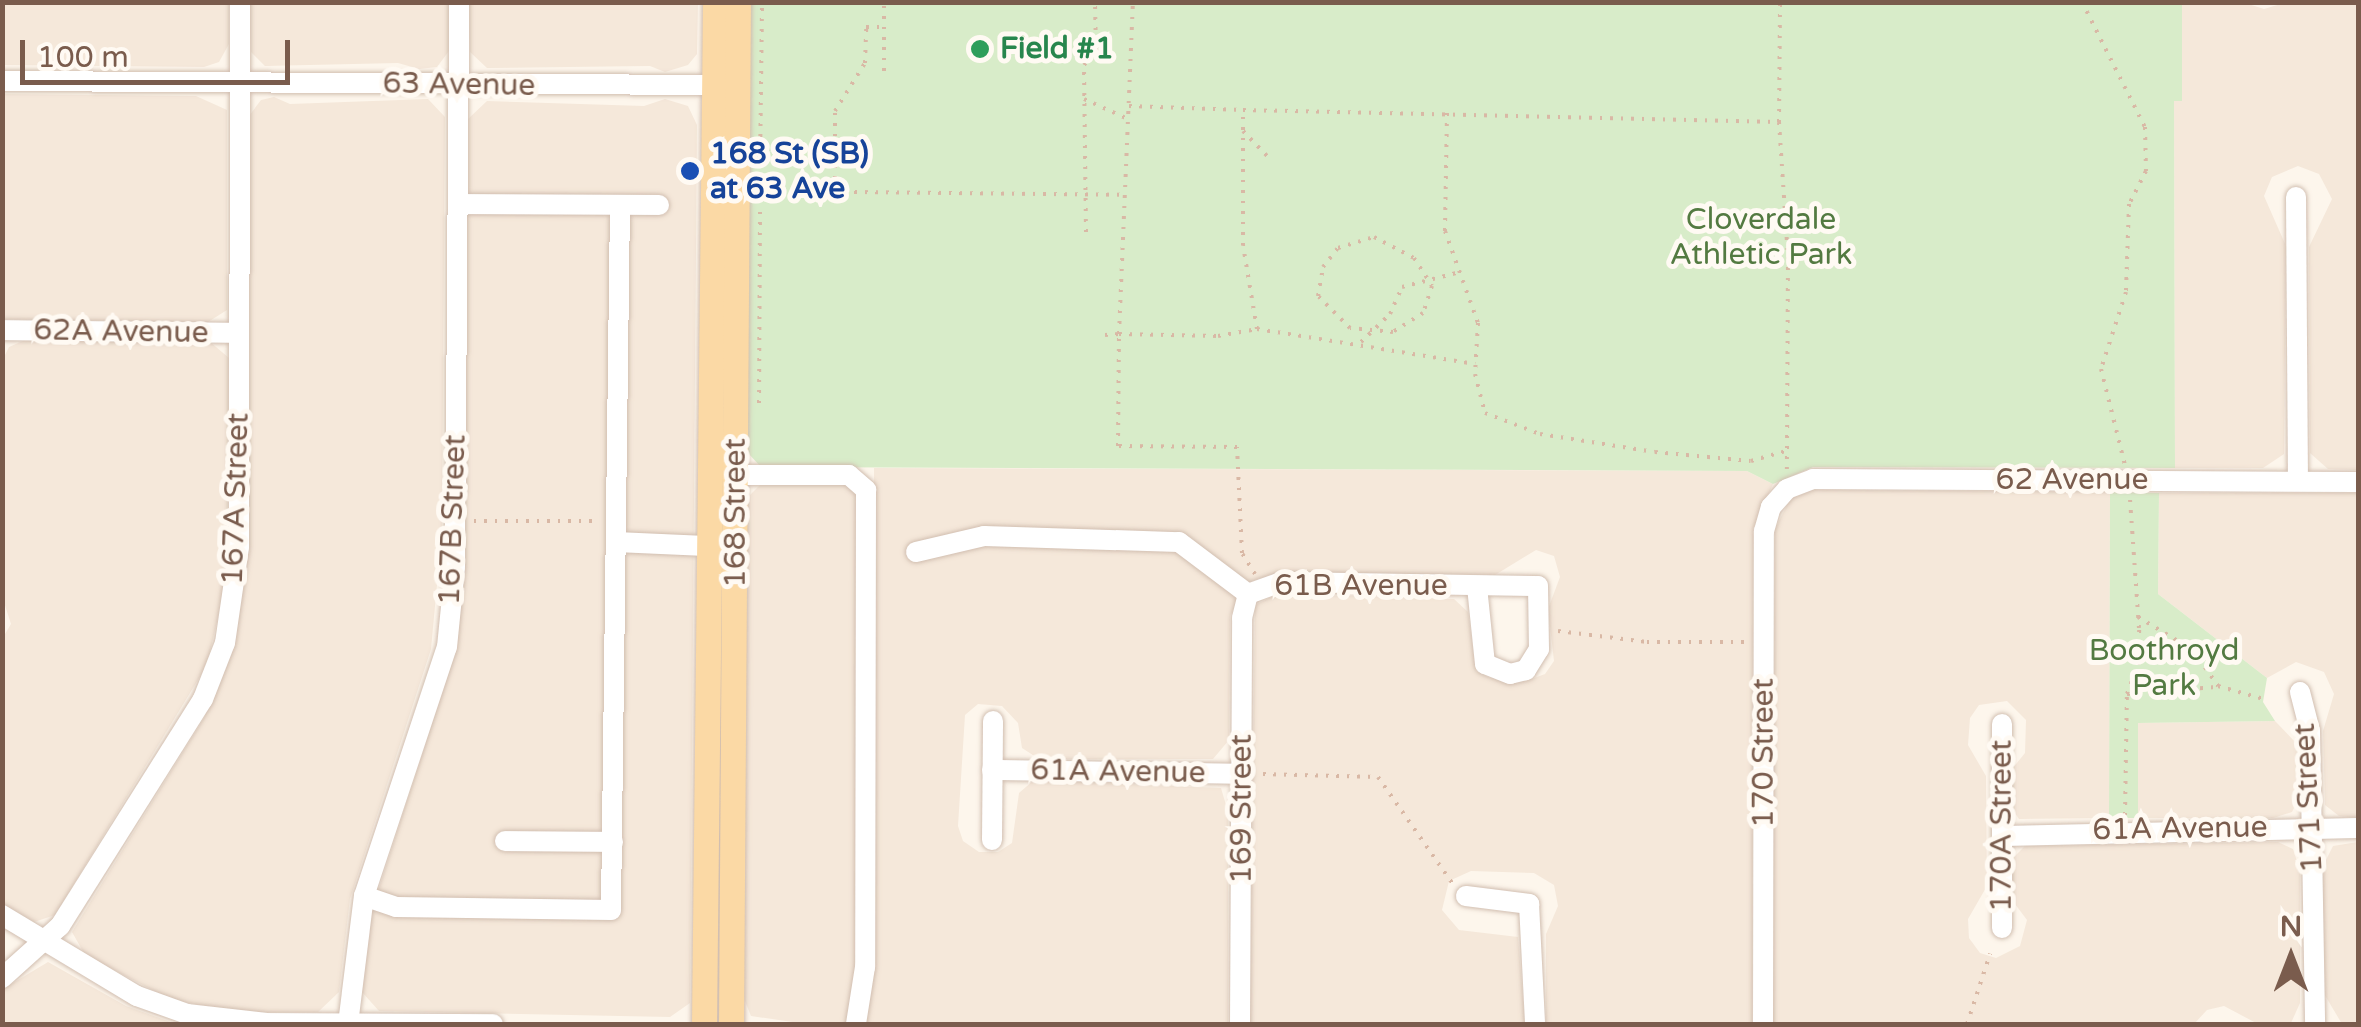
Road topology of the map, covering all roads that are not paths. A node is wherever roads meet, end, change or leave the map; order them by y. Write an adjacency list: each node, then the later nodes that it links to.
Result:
1 (240, 2): 6 (street, 167A Street)
2 (458, 2): 7 (street, 167B Street)
3 (714, 2): 8 (main road, 168 Street)
4 (738, 2): 8 (main road, 168 Street)
5 (2, 80): 6 (street, 63 Avenue)
6 (240, 82): 7 (street, 63 Avenue); 14 (street, 167A Street)
7 (459, 85): 8 (street, 63 Avenue); 10 (street, 167B Street)
8 (724, 85): 15 (main road, 168 Street); 20 (main road, 168 Street)
9 (2296, 197): 16 (street)
10 (458, 204): 12 (street); 36 (street, 167B Street)
11 (659, 205): 12 (street)
12 (620, 206): 19 (street)
13 (2, 330): 14 (street, 62A Avenue)
14 (239, 333): 40 (street, 167A Street)
15 (736, 475): 46 (main road, 168 Street); 47 (street)
16 (2298, 482): 17 (street, 62 Avenue); 18 (street, 62 Avenue)
17 (2358, 482)
18 (1787, 489): 50 (street, 170 Street)
19 (616, 542): 20 (street); 35 (street)
20 (706, 546): 29 (main road, 168 Street)
21 (916, 552): 22 (street)
22 (1252, 585): 23 (street, 61B Avenue); 28 (street, 169 Street)
23 (1477, 586): 23 (street, 61B Avenue)
24 (2300, 692): 30 (street, 171 Street)
25 (993, 722): 27 (street, 61A Avenue)
26 (2002, 724): 32 (street, 170A Street)
27 (992, 770): 28 (street, 61A Avenue); 33 (street, 61A Avenue)
28 (1243, 774): 48 (street, 169 Street)
29 (706, 826): 45 (main road, 168 Street); 46 (main road)
30 (2313, 828): 31 (street, 61A Avenue); 32 (street, 61A Avenue); 51 (street, 171 Street)
31 (2358, 828)
32 (2003, 836): 39 (street, 170A Street)
33 (992, 840)
34 (505, 841): 35 (street)
35 (613, 842): 36 (street)
36 (364, 896): 43 (street, 167B Street)
37 (1466, 896): 49 (street)
38 (2, 915): 40 (street)
39 (2002, 928)
40 (42, 941): 41 (street, 167A Street); 42 (street)
41 (2, 978)
42 (216, 1022): 43 (street)
43 (349, 1023): 44 (street)
44 (493, 1024)
45 (704, 1024)
46 (728, 1024)
47 (856, 1024)
48 (1240, 1024)
49 (1535, 1024)
50 (1764, 1024)
51 (2314, 1024)

